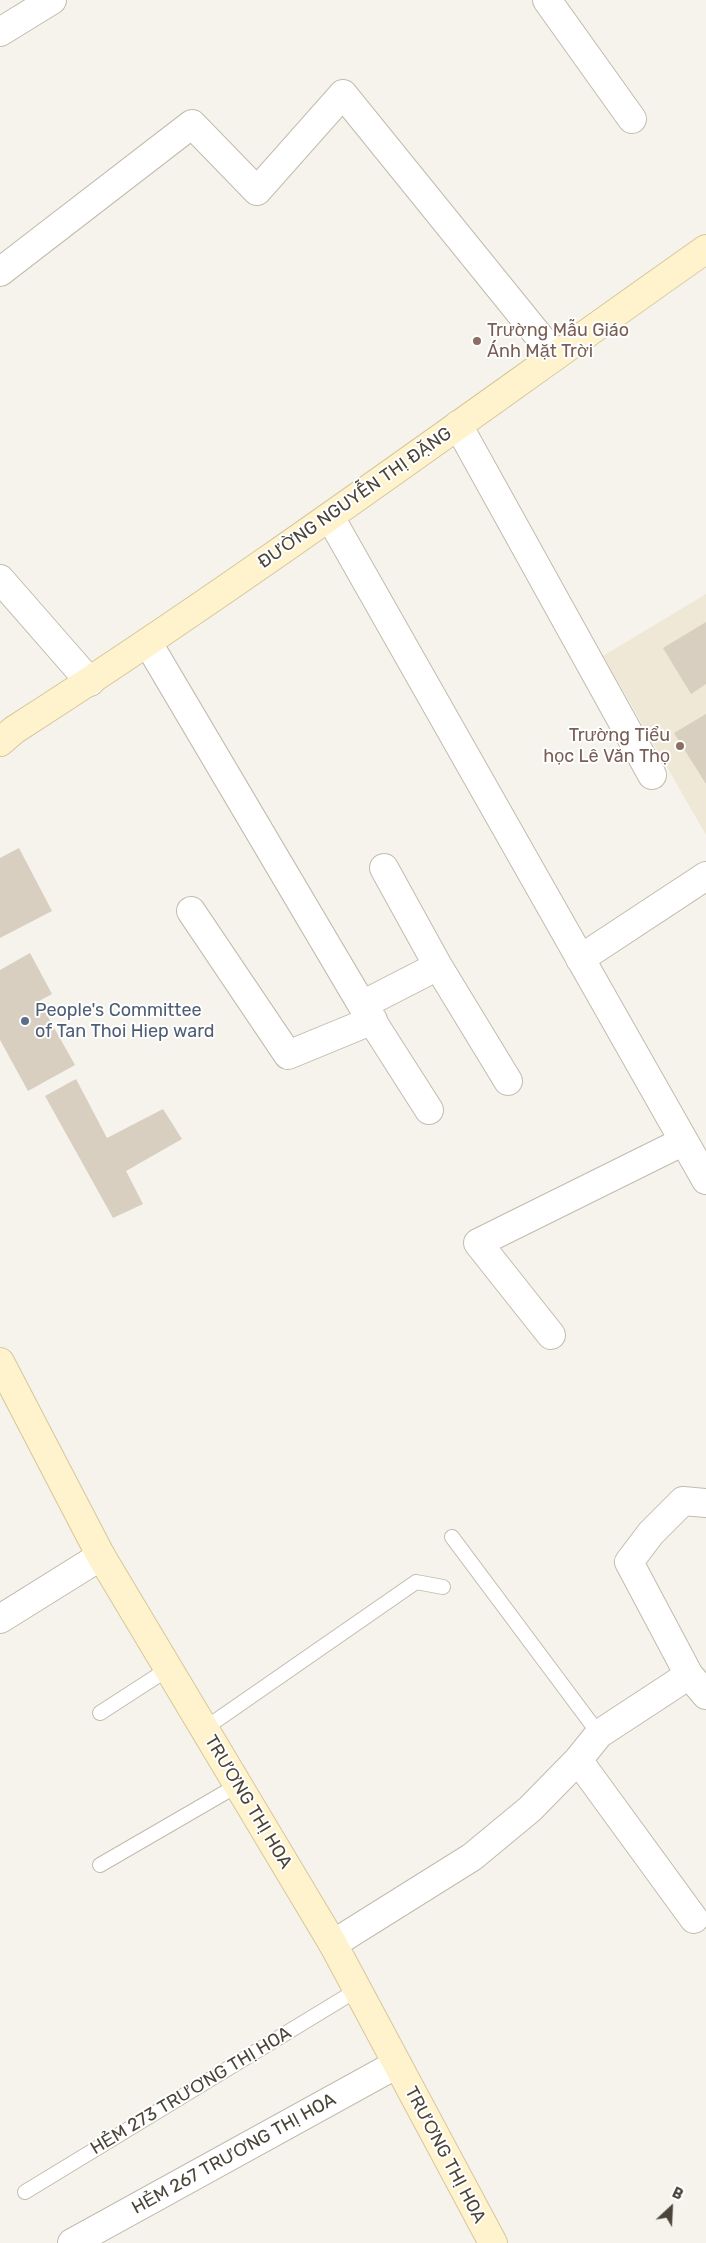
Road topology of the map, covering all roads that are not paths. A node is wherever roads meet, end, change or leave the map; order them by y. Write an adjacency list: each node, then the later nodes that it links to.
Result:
1 (52, 0): 3 (street)
2 (547, 0): 4 (street)
3 (0, 32)
4 (632, 119)
5 (706, 249): 7 (street, ĐƯỜNG NGUYỄN THỊ ĐẶNG)
6 (0, 272): 7 (street)
7 (555, 356): 8 (street, ĐƯỜNG NGUYỄN THỊ ĐẶNG)
8 (458, 425): 9 (street, ĐƯỜNG NGUYỄN THỊ ĐẶNG); 14 (street)
9 (330, 517): 11 (street, ĐƯỜNG NGUYỄN THỊ ĐẶNG); 18 (street)
10 (0, 579): 12 (street)
11 (148, 644): 12 (street, ĐƯỜNG NGUYỄN THỊ ĐẶNG); 20 (street)
12 (90, 682): 13 (street, ĐƯỜNG NGUYỄN THỊ ĐẶNG)
13 (0, 742)
14 (652, 775)
15 (384, 868): 19 (street)
16 (706, 876): 18 (street)
17 (191, 911): 20 (street)
18 (580, 959): 23 (street)
19 (438, 966): 20 (street); 21 (street)
20 (368, 1012): 22 (street)
21 (508, 1081)
22 (429, 1110)
23 (684, 1141): 24 (street); 25 (street)
24 (706, 1180)
25 (551, 1335)
26 (0, 1362): 29 (street, TRƯƠNG THỊ HOA)
27 (706, 1503): 33 (street)
28 (452, 1537): 36 (lane)
29 (101, 1556): 31 (street); 32 (street, TRƯƠNG THỊ HOA)
30 (443, 1587): 35 (lane)
31 (0, 1619)
32 (168, 1668): 34 (lane); 35 (street, TRƯƠNG THỊ HOA)
33 (697, 1685): 36 (street)
34 (100, 1713)
35 (204, 1729): 38 (street, TRƯƠNG THỊ HOA)
36 (599, 1734): 37 (street)
37 (578, 1760): 40 (street); 41 (street)
38 (238, 1785): 39 (lane); 41 (street, TRƯƠNG THỊ HOA)
39 (100, 1865)
40 (694, 1919)
41 (333, 1944): 42 (street, TRƯƠNG THỊ HOA)
42 (357, 1990): 43 (street, TRƯƠNG THỊ HOA); 44 (lane, HẺM 273 TRƯƠNG THỊ HOA)
43 (397, 2064): 45 (street, TRƯƠNG THỊ HOA); 46 (street, HẺM 267 TRƯƠNG THỊ HOA)
44 (25, 2192)
45 (485, 2240)
46 (72, 2243)

